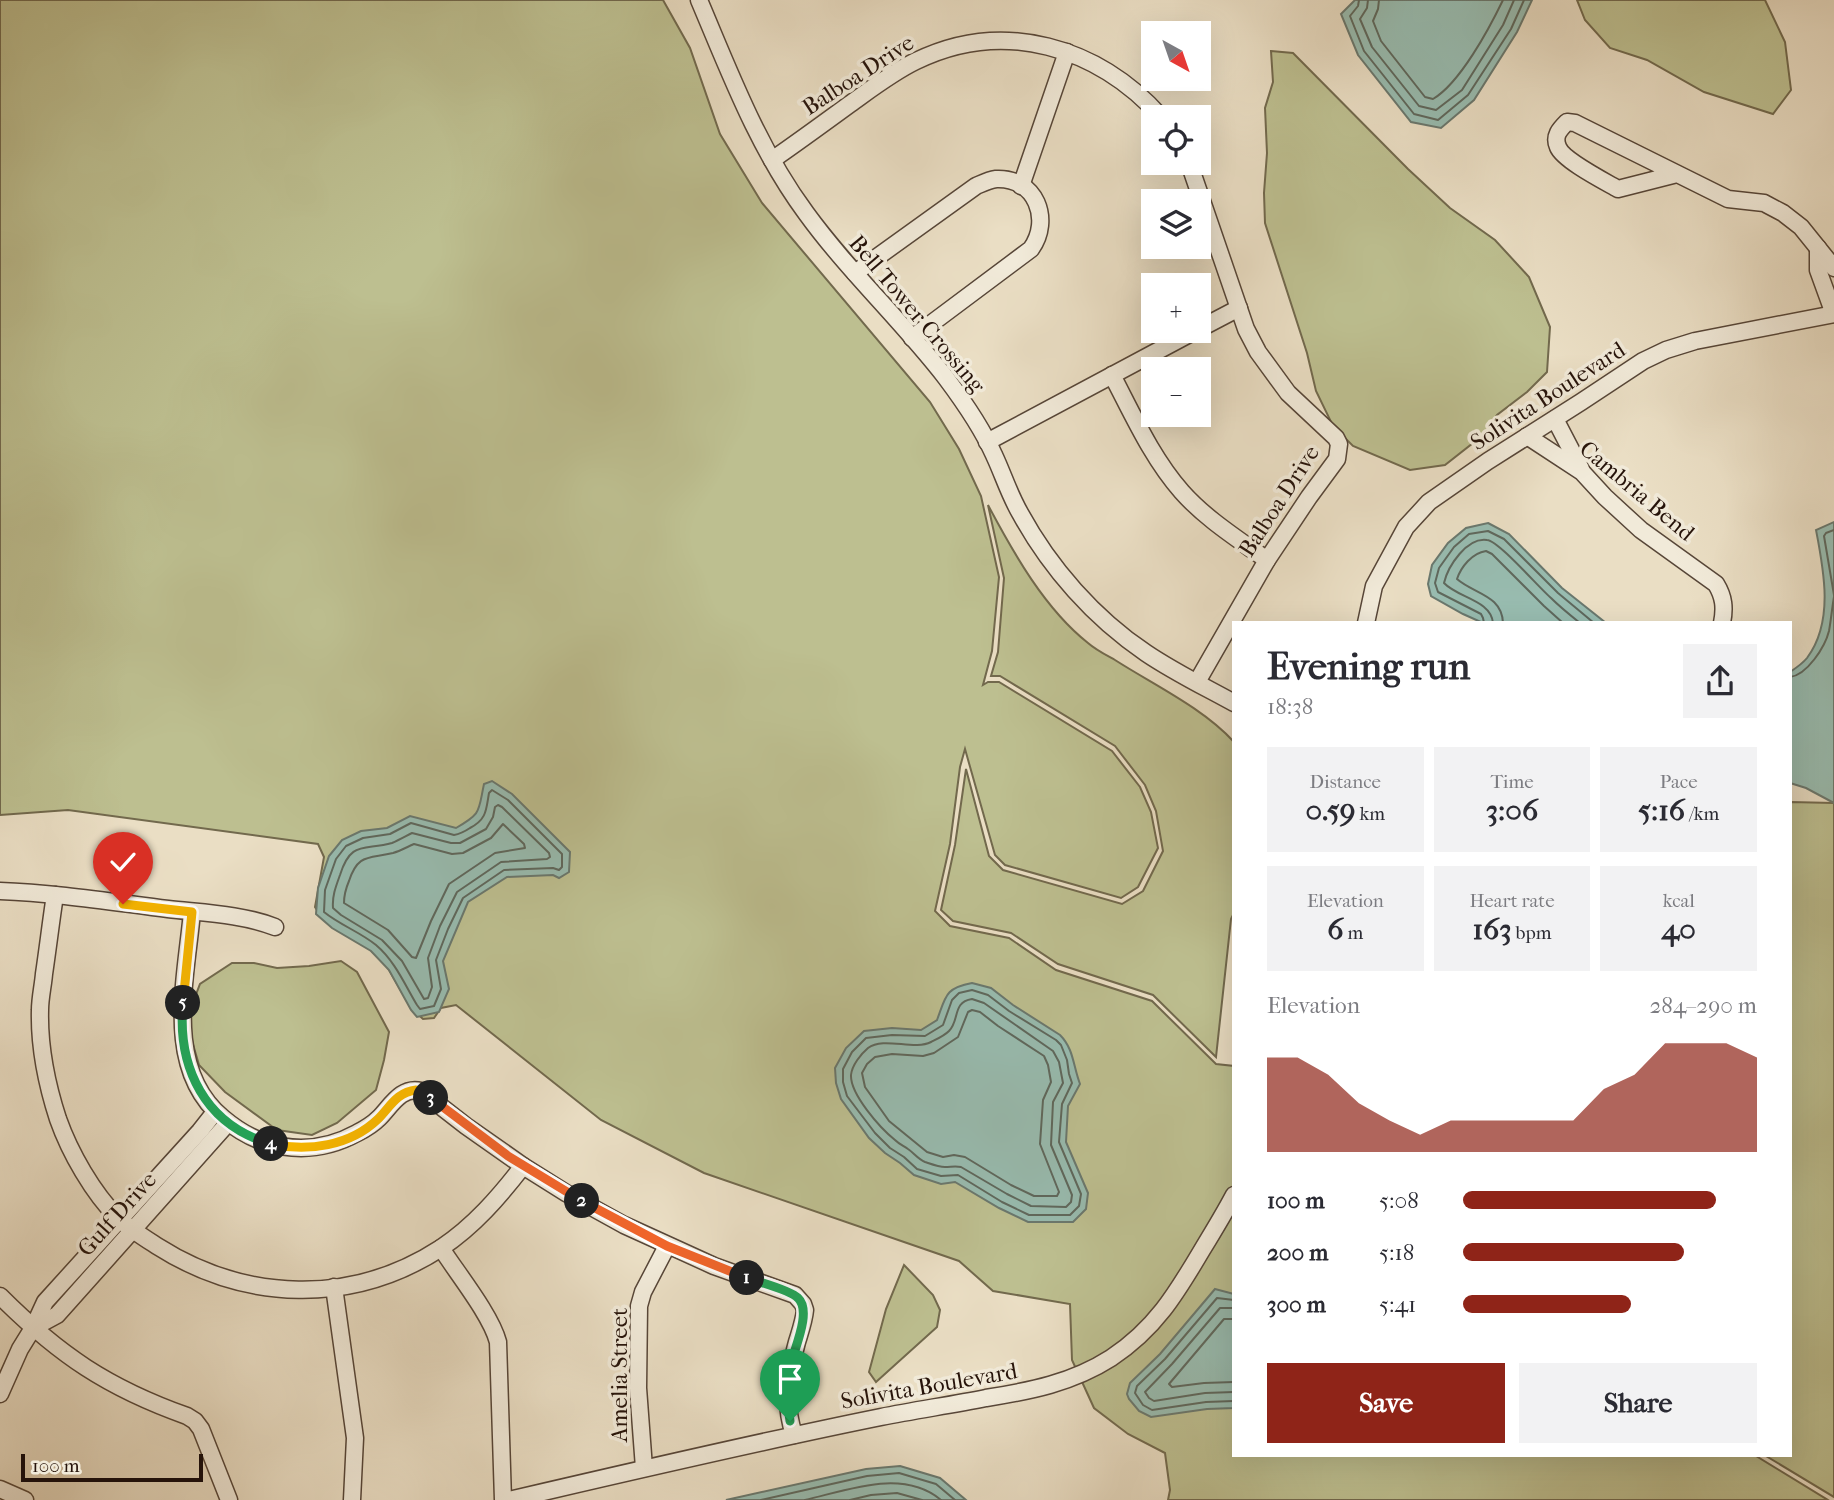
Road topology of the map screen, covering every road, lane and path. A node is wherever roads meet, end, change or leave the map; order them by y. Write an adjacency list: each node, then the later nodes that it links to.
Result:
1 (699, 0): 4 (street, Bell Tower Crossing)
2 (1067, 52): 3 (street, Balboa Drive); 4 (street, Balboa Drive); 7 (street)
3 (1149, 105)
4 (772, 160): 10 (street, Bell Tower Crossing)
5 (1677, 174): 5 (street); 8 (street)
6 (1193, 175): 11 (street, Balboa Drive)
7 (1021, 186): 10 (street); 14 (street)
8 (1818, 248): 9 (street); 12 (street)
9 (1834, 268)
10 (855, 272): 14 (street, Bell Tower Crossing)
11 (1238, 308): 13 (street); 21 (street, Balboa Drive)
12 (1834, 314): 17 (street, Solivita Boulevard)
13 (1211, 322)
14 (912, 338): 19 (street, Bell Tower Crossing)
15 (1173, 343): 16 (street)
16 (1112, 376): 19 (street); 21 (street)
17 (1555, 419): 18 (street, Solivita Boulevard); 20 (street)
18 (1527, 436): 20 (street, Cambria Bend); 22 (street, Solivita Boulevard)
19 (987, 442): 24 (street, Bell Tower Crossing)
20 (1582, 472): 23 (street, Cambria Bend)
21 (1267, 560): 24 (street, Balboa Drive)
22 (1366, 621)
23 (1722, 621)
24 (1197, 682): 25 (street, Bell Tower Crossing)
25 (1232, 702)
26 (0, 891): 27 (street)
27 (55, 895): 28 (street); 34 (street)
28 (192, 912): 29 (street); 30 (street)
29 (275, 927)
30 (215, 1112): 31 (street); 34 (street, Gulf Drive)
31 (228, 1123): 32 (street); 35 (street, Gulf Drive)
32 (523, 1166): 36 (street); 37 (street)
33 (1232, 1198): 42 (street, Solivita Boulevard)
34 (120, 1220): 35 (street); 40 (street, Gulf Drive)
35 (133, 1231): 38 (street); 40 (street, Gulf Drive)
36 (667, 1246): 42 (street); 43 (street, Amelia Street)
37 (441, 1248): 38 (street); 48 (street)
38 (334, 1287): 47 (street)
39 (0, 1296): 40 (street)
40 (33, 1328): 41 (street, Gulf Drive); 46 (street)
41 (0, 1394)
42 (794, 1435): 43 (street, Solivita Boulevard)
43 (644, 1468): 49 (street, Solivita Boulevard)
44 (0, 1489): 45 (street)
45 (25, 1500)
46 (229, 1500)
47 (352, 1500)
48 (503, 1500)
49 (509, 1500)

